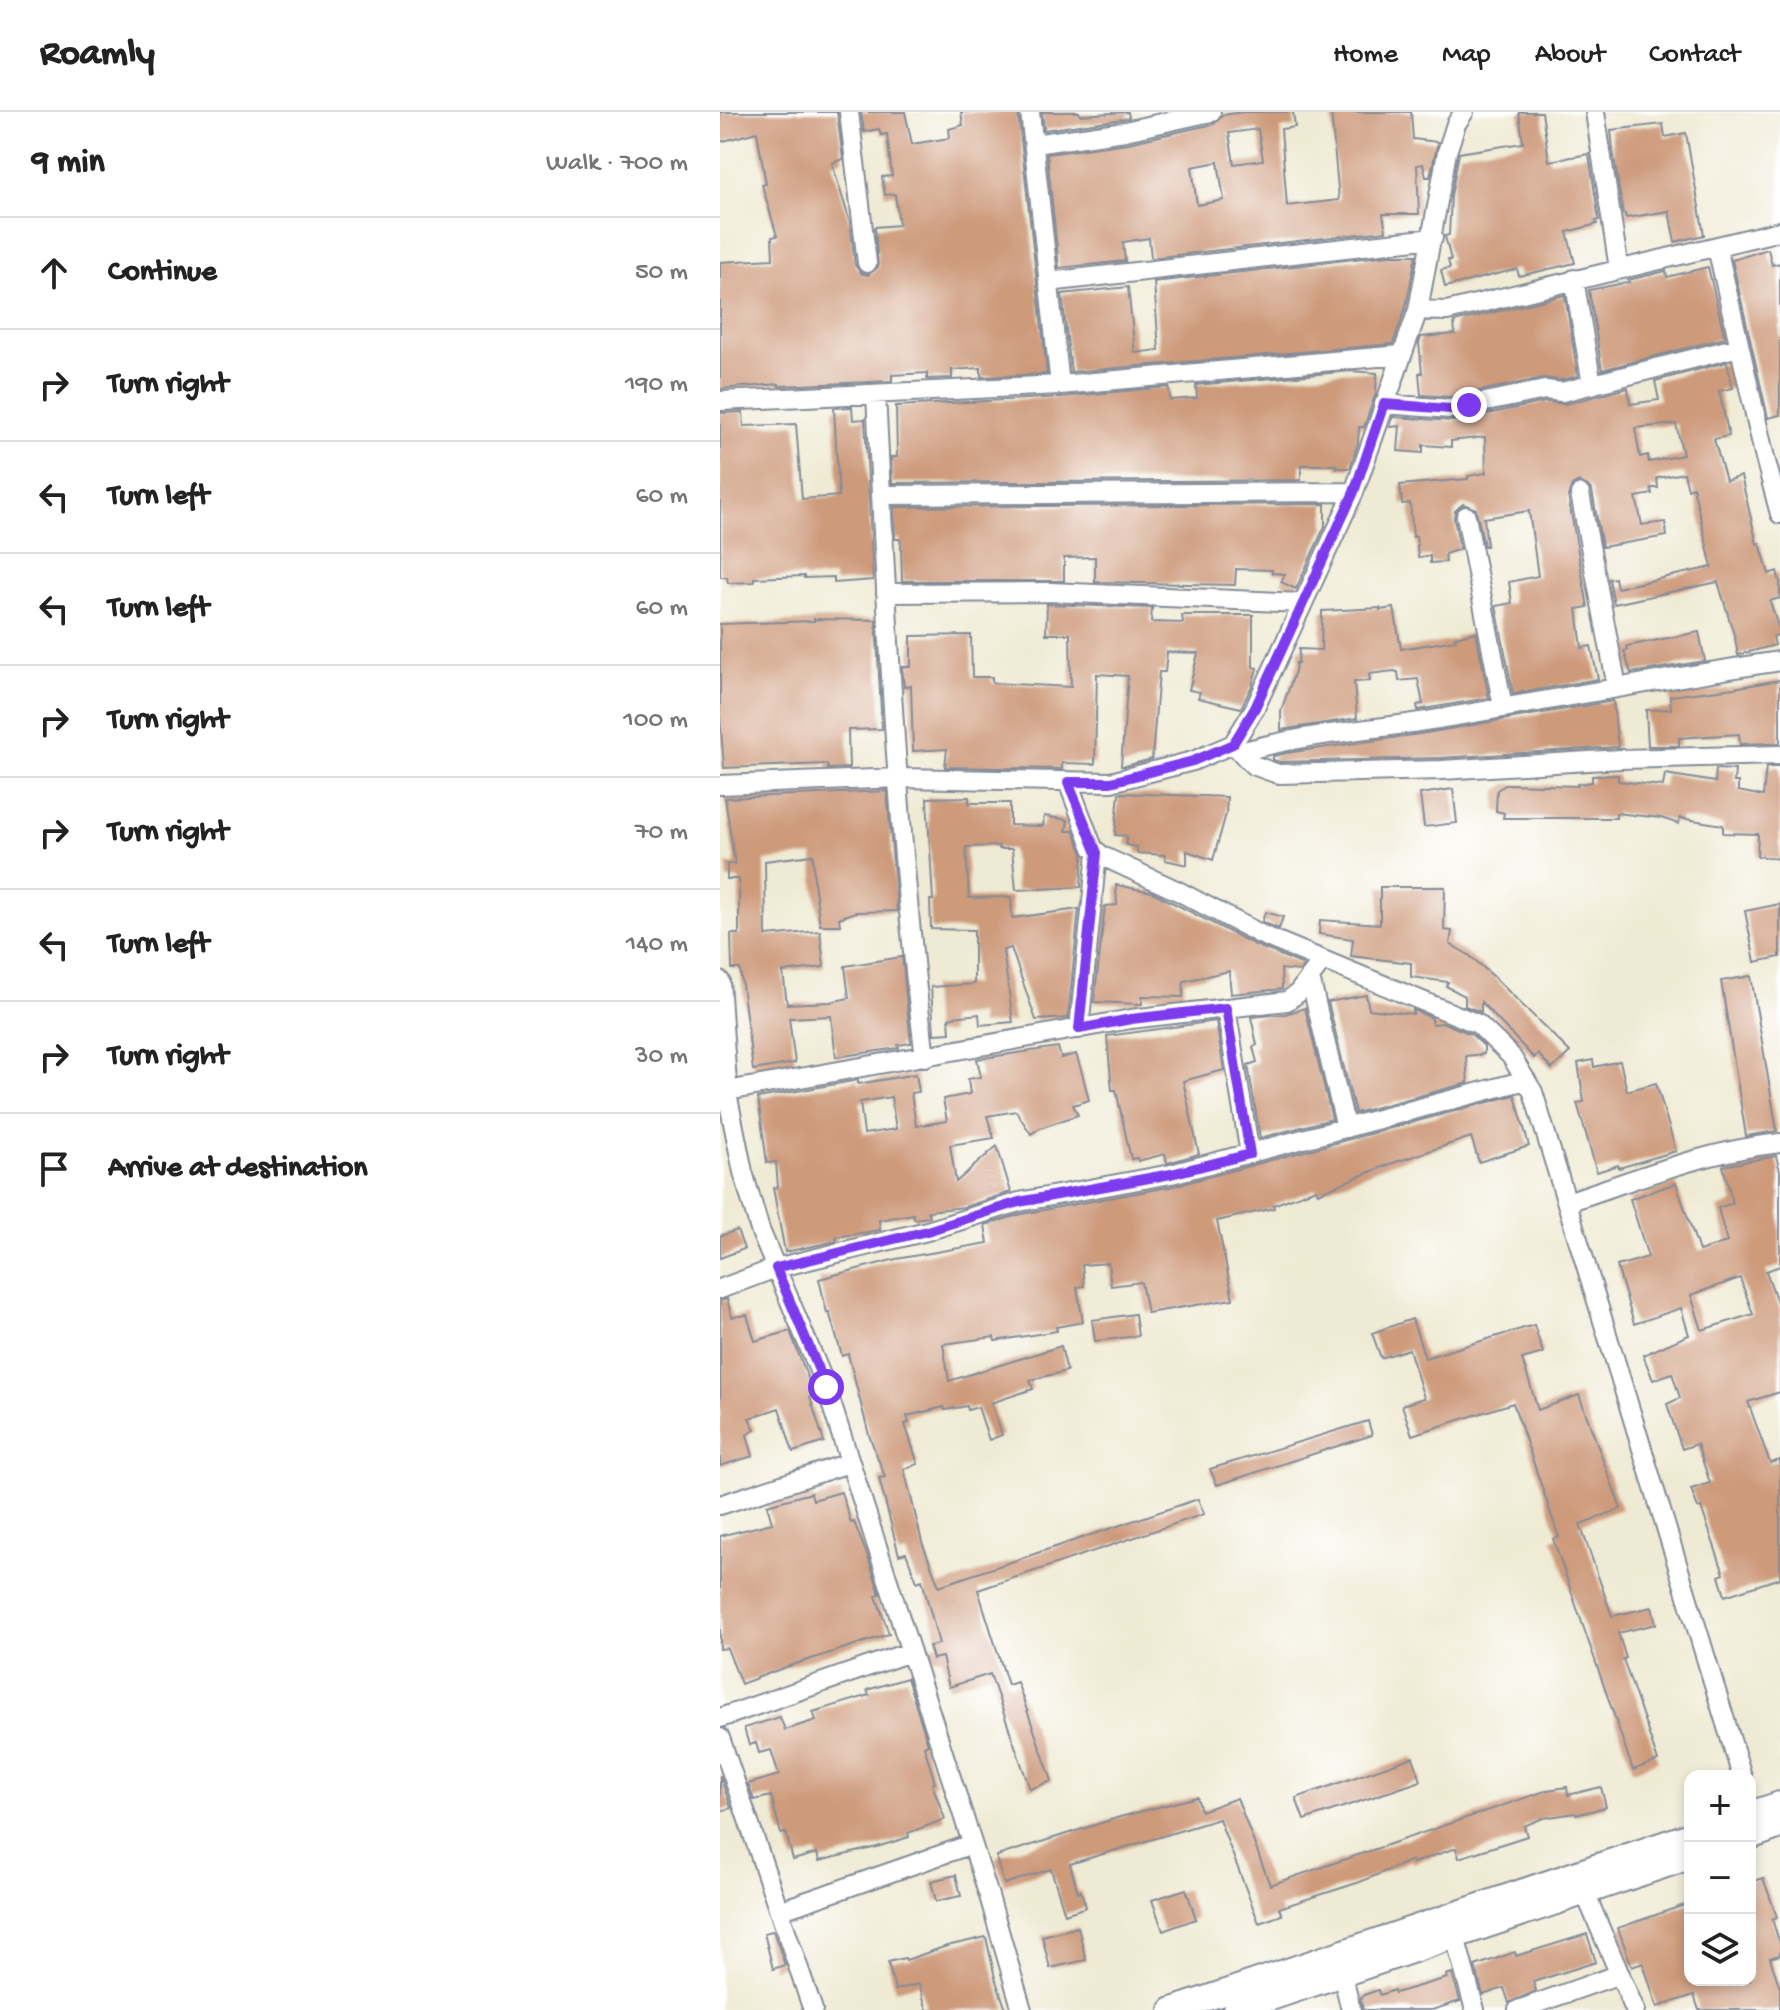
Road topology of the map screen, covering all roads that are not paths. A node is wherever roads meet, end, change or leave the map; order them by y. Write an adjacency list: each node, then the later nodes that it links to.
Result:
1 (849, 112): 10 (street)
2 (1030, 112): 6 (street)
3 (1211, 112): 6 (street)
4 (1464, 112): 8 (street)
5 (1595, 112): 11 (street)
6 (1034, 144): 13 (street)
7 (1780, 231): 9 (street)
8 (1433, 238): 13 (street); 14 (street)
9 (1717, 247): 11 (street); 15 (street)
10 (867, 263)
11 (1619, 269): 12 (street)
12 (1574, 279): 14 (street); 18 (street)
13 (1048, 282): 17 (street)
14 (1418, 310): 16 (street)
15 (1739, 347): 18 (street); 25 (street)
16 (1401, 355): 17 (street); 21 (street)
17 (1060, 385): 19 (street)
18 (1592, 385): 21 (street)
19 (876, 394): 20 (street); 24 (street)
20 (720, 401)
21 (1384, 404): 22 (street)
22 (1354, 492): 24 (street); 28 (street)
23 (1580, 494): 30 (street)
24 (881, 495): 27 (street)
25 (1780, 514)
26 (1466, 516): 31 (street)
27 (886, 593): 28 (street); 34 (street)
28 (1302, 603): 32 (street)
29 (1780, 661): 30 (street)
30 (1617, 687): 31 (street)
31 (1503, 707): 32 (street)
32 (1237, 748): 33 (street); 35 (street)
33 (1780, 755)
34 (900, 778): 35 (street); 36 (street); 43 (street)
35 (1068, 782): 37 (street)
36 (720, 785)
37 (1097, 853): 38 (street); 42 (street)
38 (1323, 960): 39 (street); 44 (street)
39 (1310, 978): 41 (street); 46 (street)
40 (720, 981): 45 (street)
41 (1226, 1008): 42 (street); 48 (street)
42 (1079, 1029): 43 (street)
43 (925, 1057): 45 (street)
44 (1526, 1080): 46 (street); 49 (street)
45 (725, 1096): 50 (street)
46 (1346, 1128): 48 (street)
47 (1780, 1143): 49 (street)
48 (1250, 1154): 50 (street)
49 (1567, 1202): 57 (street)
50 (776, 1268): 51 (street); 52 (street)
51 (720, 1289)
52 (849, 1463): 53 (street); 54 (street)
53 (720, 1505)
54 (910, 1652): 55 (street); 59 (street)
55 (720, 1718)
56 (720, 1738): 62 (street)
57 (1740, 1770)
58 (1684, 1837): 68 (street)
59 (972, 1844): 62 (street); 67 (street)
60 (1684, 1859): 61 (street)
61 (1585, 1893): 63 (street); 65 (street)
62 (779, 1911): 66 (street)
63 (1455, 1937): 64 (street); 71 (street)
64 (1342, 1973): 69 (street); 70 (street)
65 (1620, 1974): 72 (street); 73 (street)
66 (813, 2010)
67 (1022, 2010)
68 (1172, 2010)
69 (1235, 2010)
70 (1351, 2010)
71 (1475, 2010)
72 (1518, 2010)
73 (1635, 2010)

